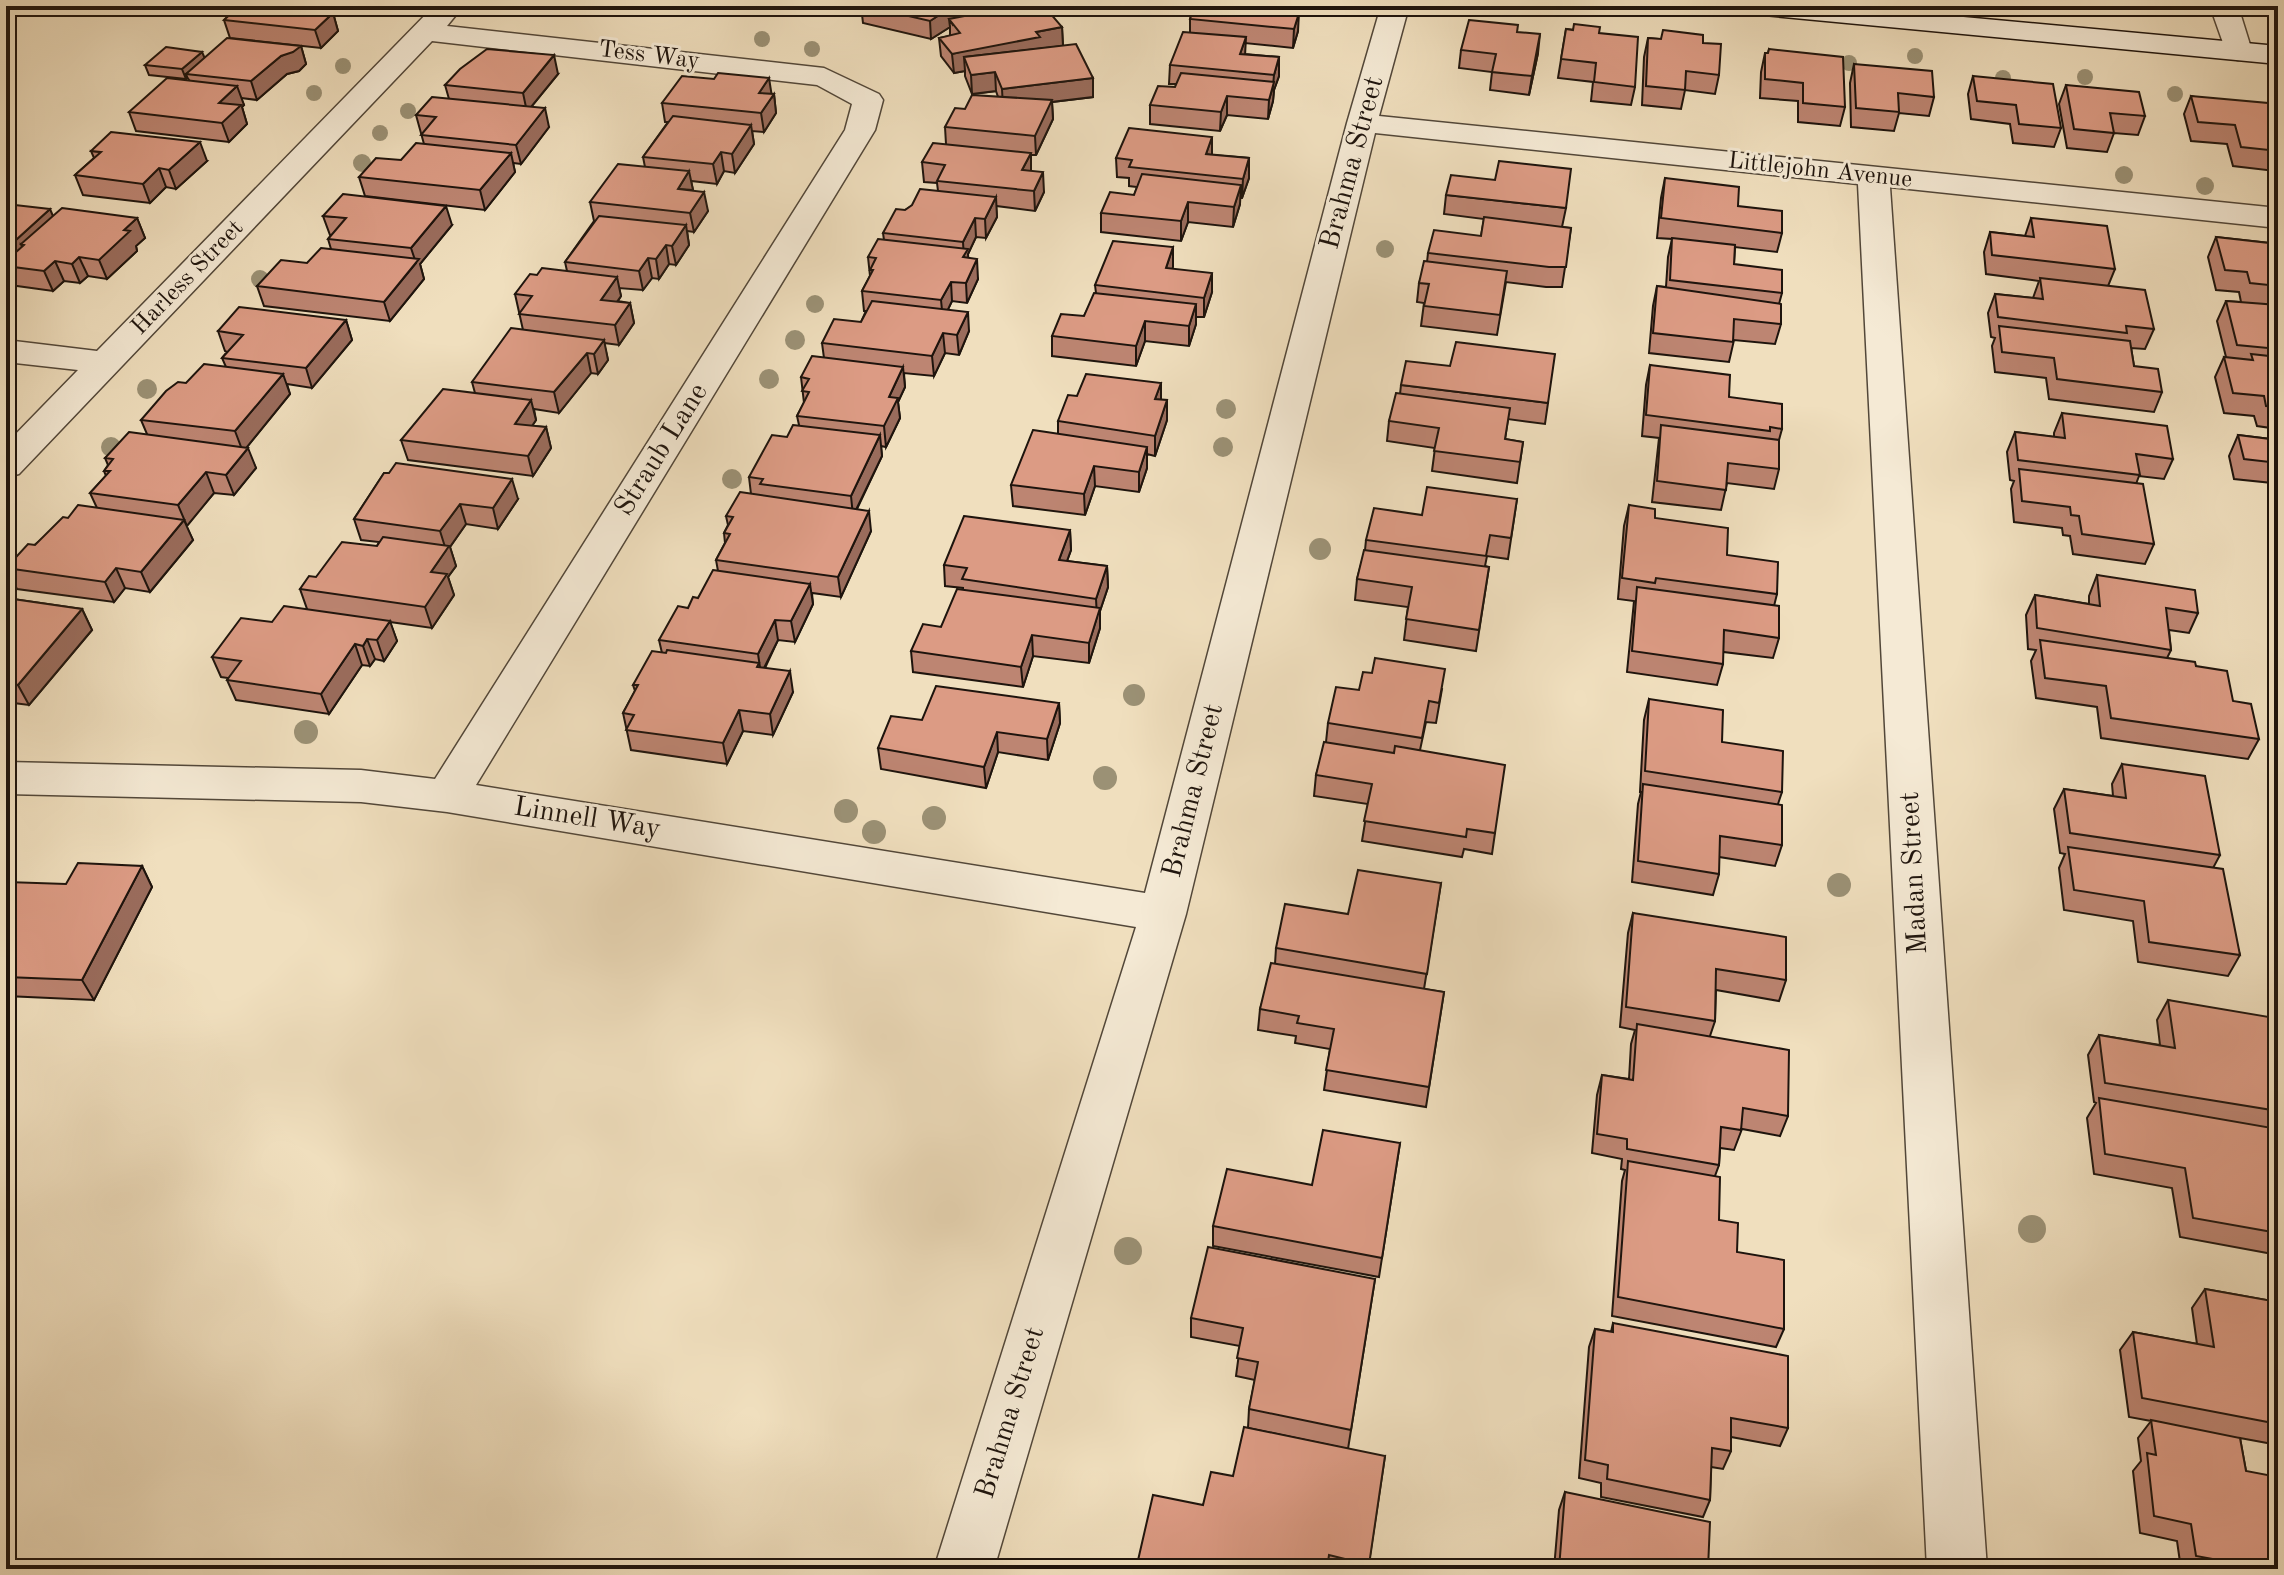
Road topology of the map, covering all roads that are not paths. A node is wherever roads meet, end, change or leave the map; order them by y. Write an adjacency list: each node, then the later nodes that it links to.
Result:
1 (450, 6): 5 (street)
2 (1395, 6): 9 (street, Brahma Street)
3 (1753, 6): 6 (street)
4 (2224, 6): 6 (street)
5 (425, 32): 8 (street, Tess Way); 13 (street, Harless Street)
6 (2238, 51): 7 (street)
7 (2278, 55)
8 (868, 100): 16 (street, Straub Lane)
9 (1362, 123): 10 (street, Littlejohn Avenue); 17 (street, Brahma Street)
10 (1873, 176): 11 (street, Littlejohn Avenue); 19 (street, Madan Street)
11 (2278, 218)
12 (6, 351): 13 (street)
13 (106, 363): 14 (street, Harless Street)
14 (6, 466)
15 (6, 778): 16 (street, Linnell Way)
16 (447, 796): 17 (street, Linnell Way)
17 (1163, 914): 18 (street, Brahma Street)
18 (964, 1569)
19 (1957, 1569)

